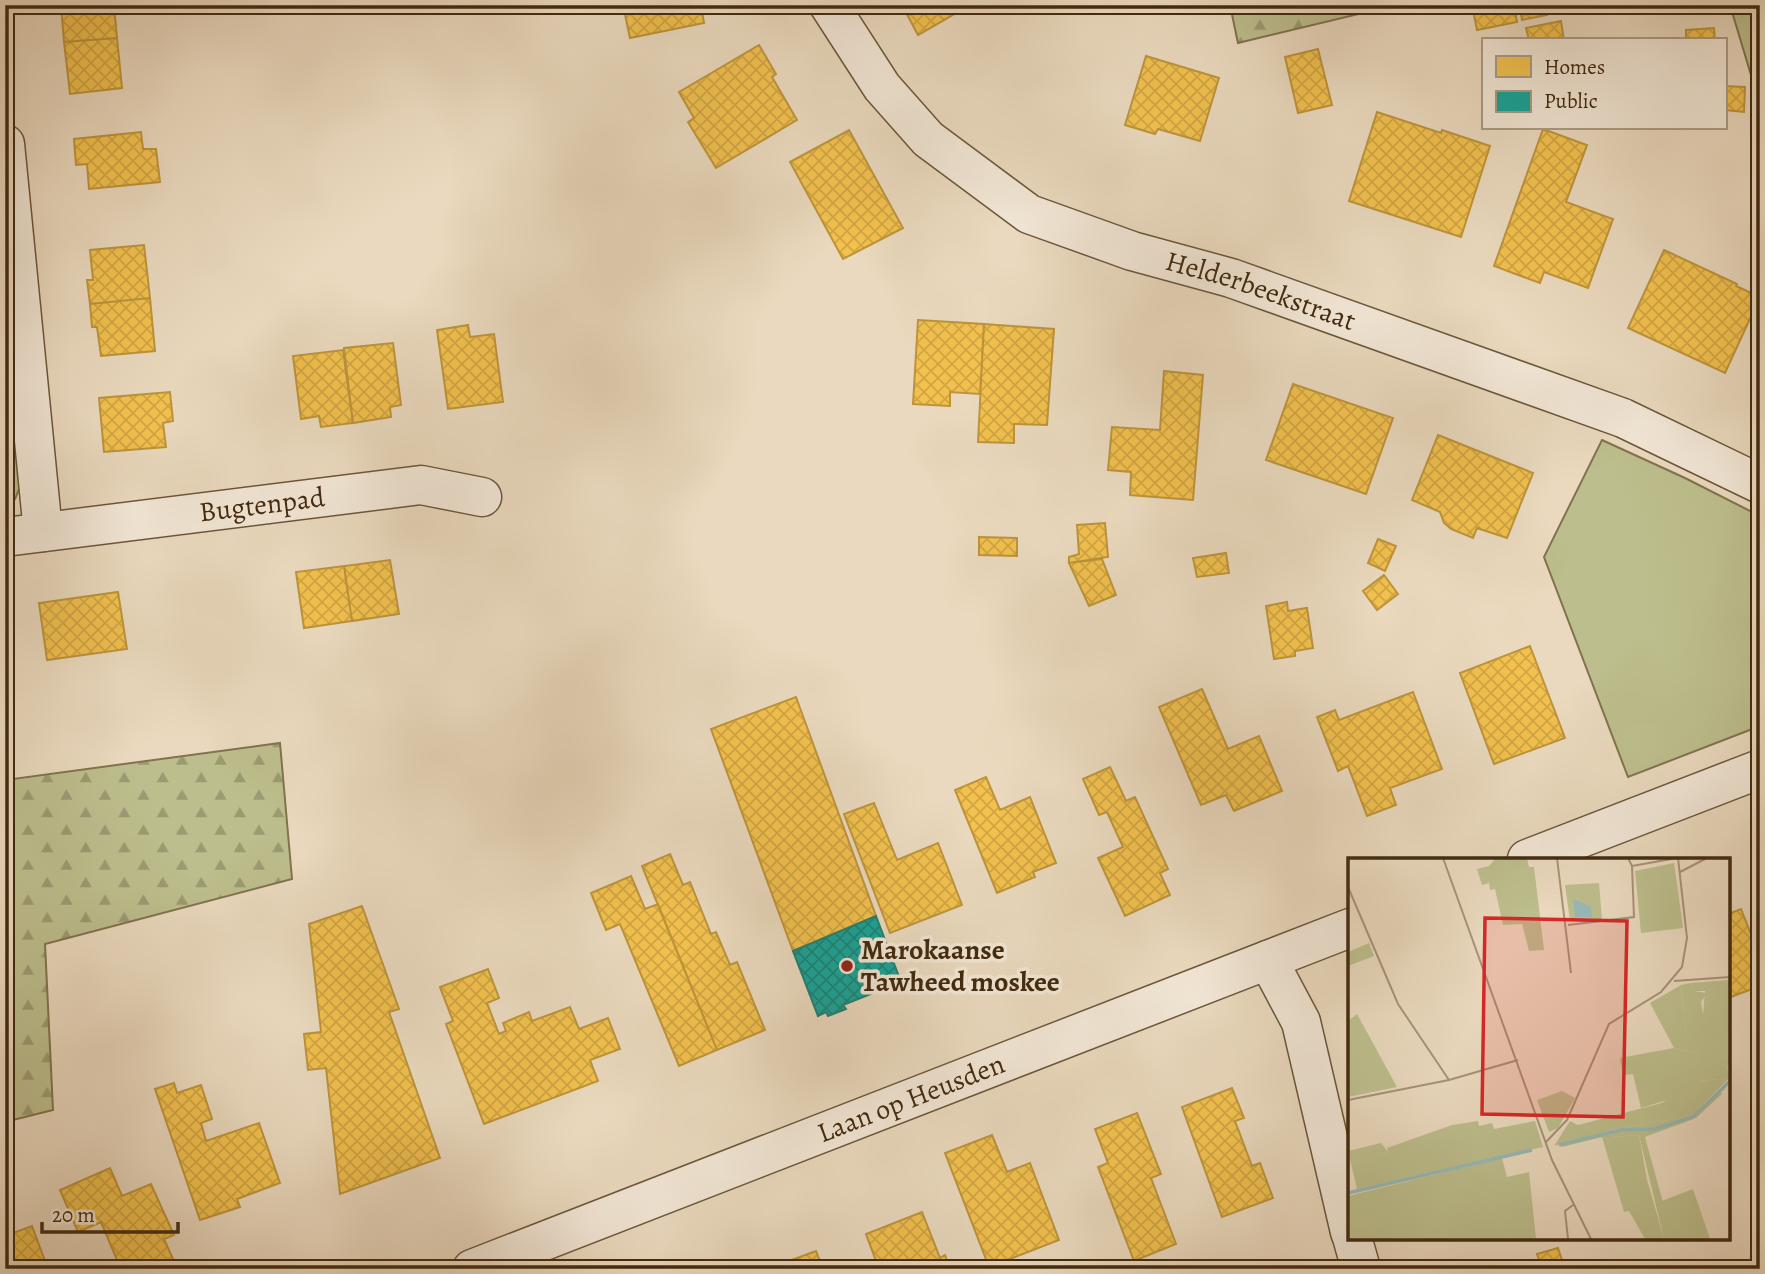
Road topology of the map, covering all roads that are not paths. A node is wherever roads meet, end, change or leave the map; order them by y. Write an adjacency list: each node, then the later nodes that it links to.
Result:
1 (829, 5): 3 (street, Helderbeekstraat)
2 (5, 144): 5 (street)
3 (1760, 484)
4 (482, 497): 5 (street, Bugtenpad)
5 (43, 532): 6 (street, Bugtenpad)
6 (5, 537)
7 (1760, 769): 8 (street)
8 (1530, 858)
9 (1348, 929): 10 (street, Laan op Heusden)
10 (1268, 960): 11 (street); 13 (street, Laan op Heusden)
11 (1348, 1223)
12 (1353, 1239): 14 (street)
13 (472, 1269)
14 (1361, 1269)

